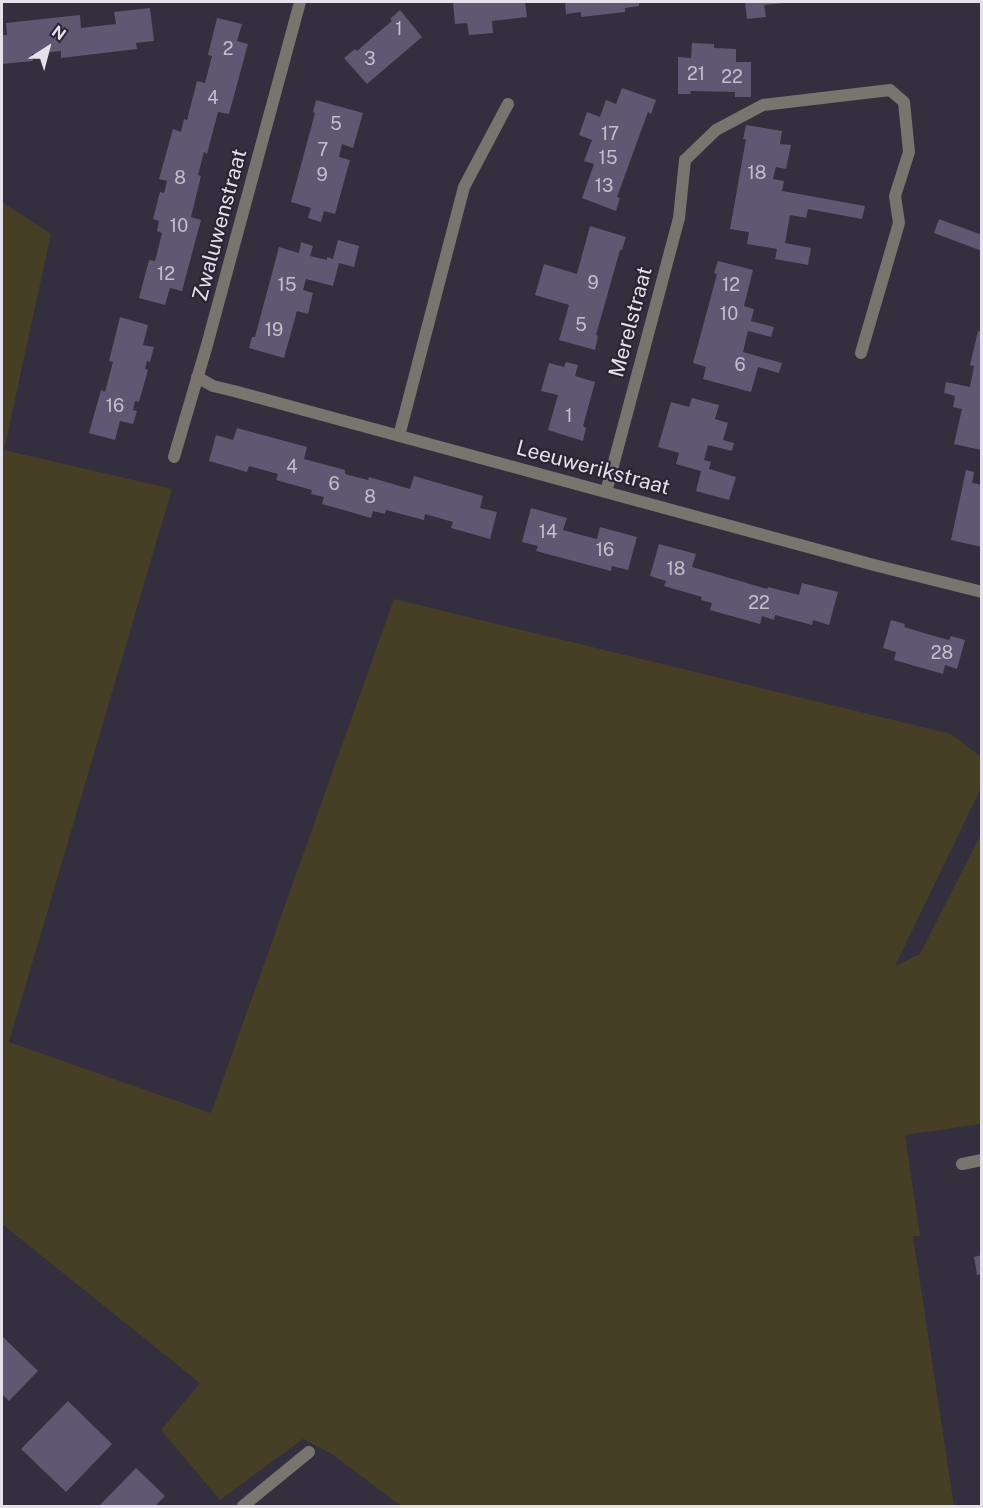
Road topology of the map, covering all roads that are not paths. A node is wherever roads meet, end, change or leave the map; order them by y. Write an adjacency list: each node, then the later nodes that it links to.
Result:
1 (300, 2): 4 (street, Zwaluwenstraat)
2 (508, 104): 5 (street)
3 (861, 354): 7 (street, Merelstraat)
4 (197, 377): 5 (street, Leeuwerikstraat); 6 (street, Zwaluwenstraat)
5 (399, 436): 7 (street, Leeuwerikstraat)
6 (174, 457)
7 (606, 492): 8 (street, Leeuwerikstraat)
8 (981, 592)
9 (981, 1160): 10 (street)
10 (962, 1164)
11 (309, 1452): 12 (street)
12 (243, 1506)

